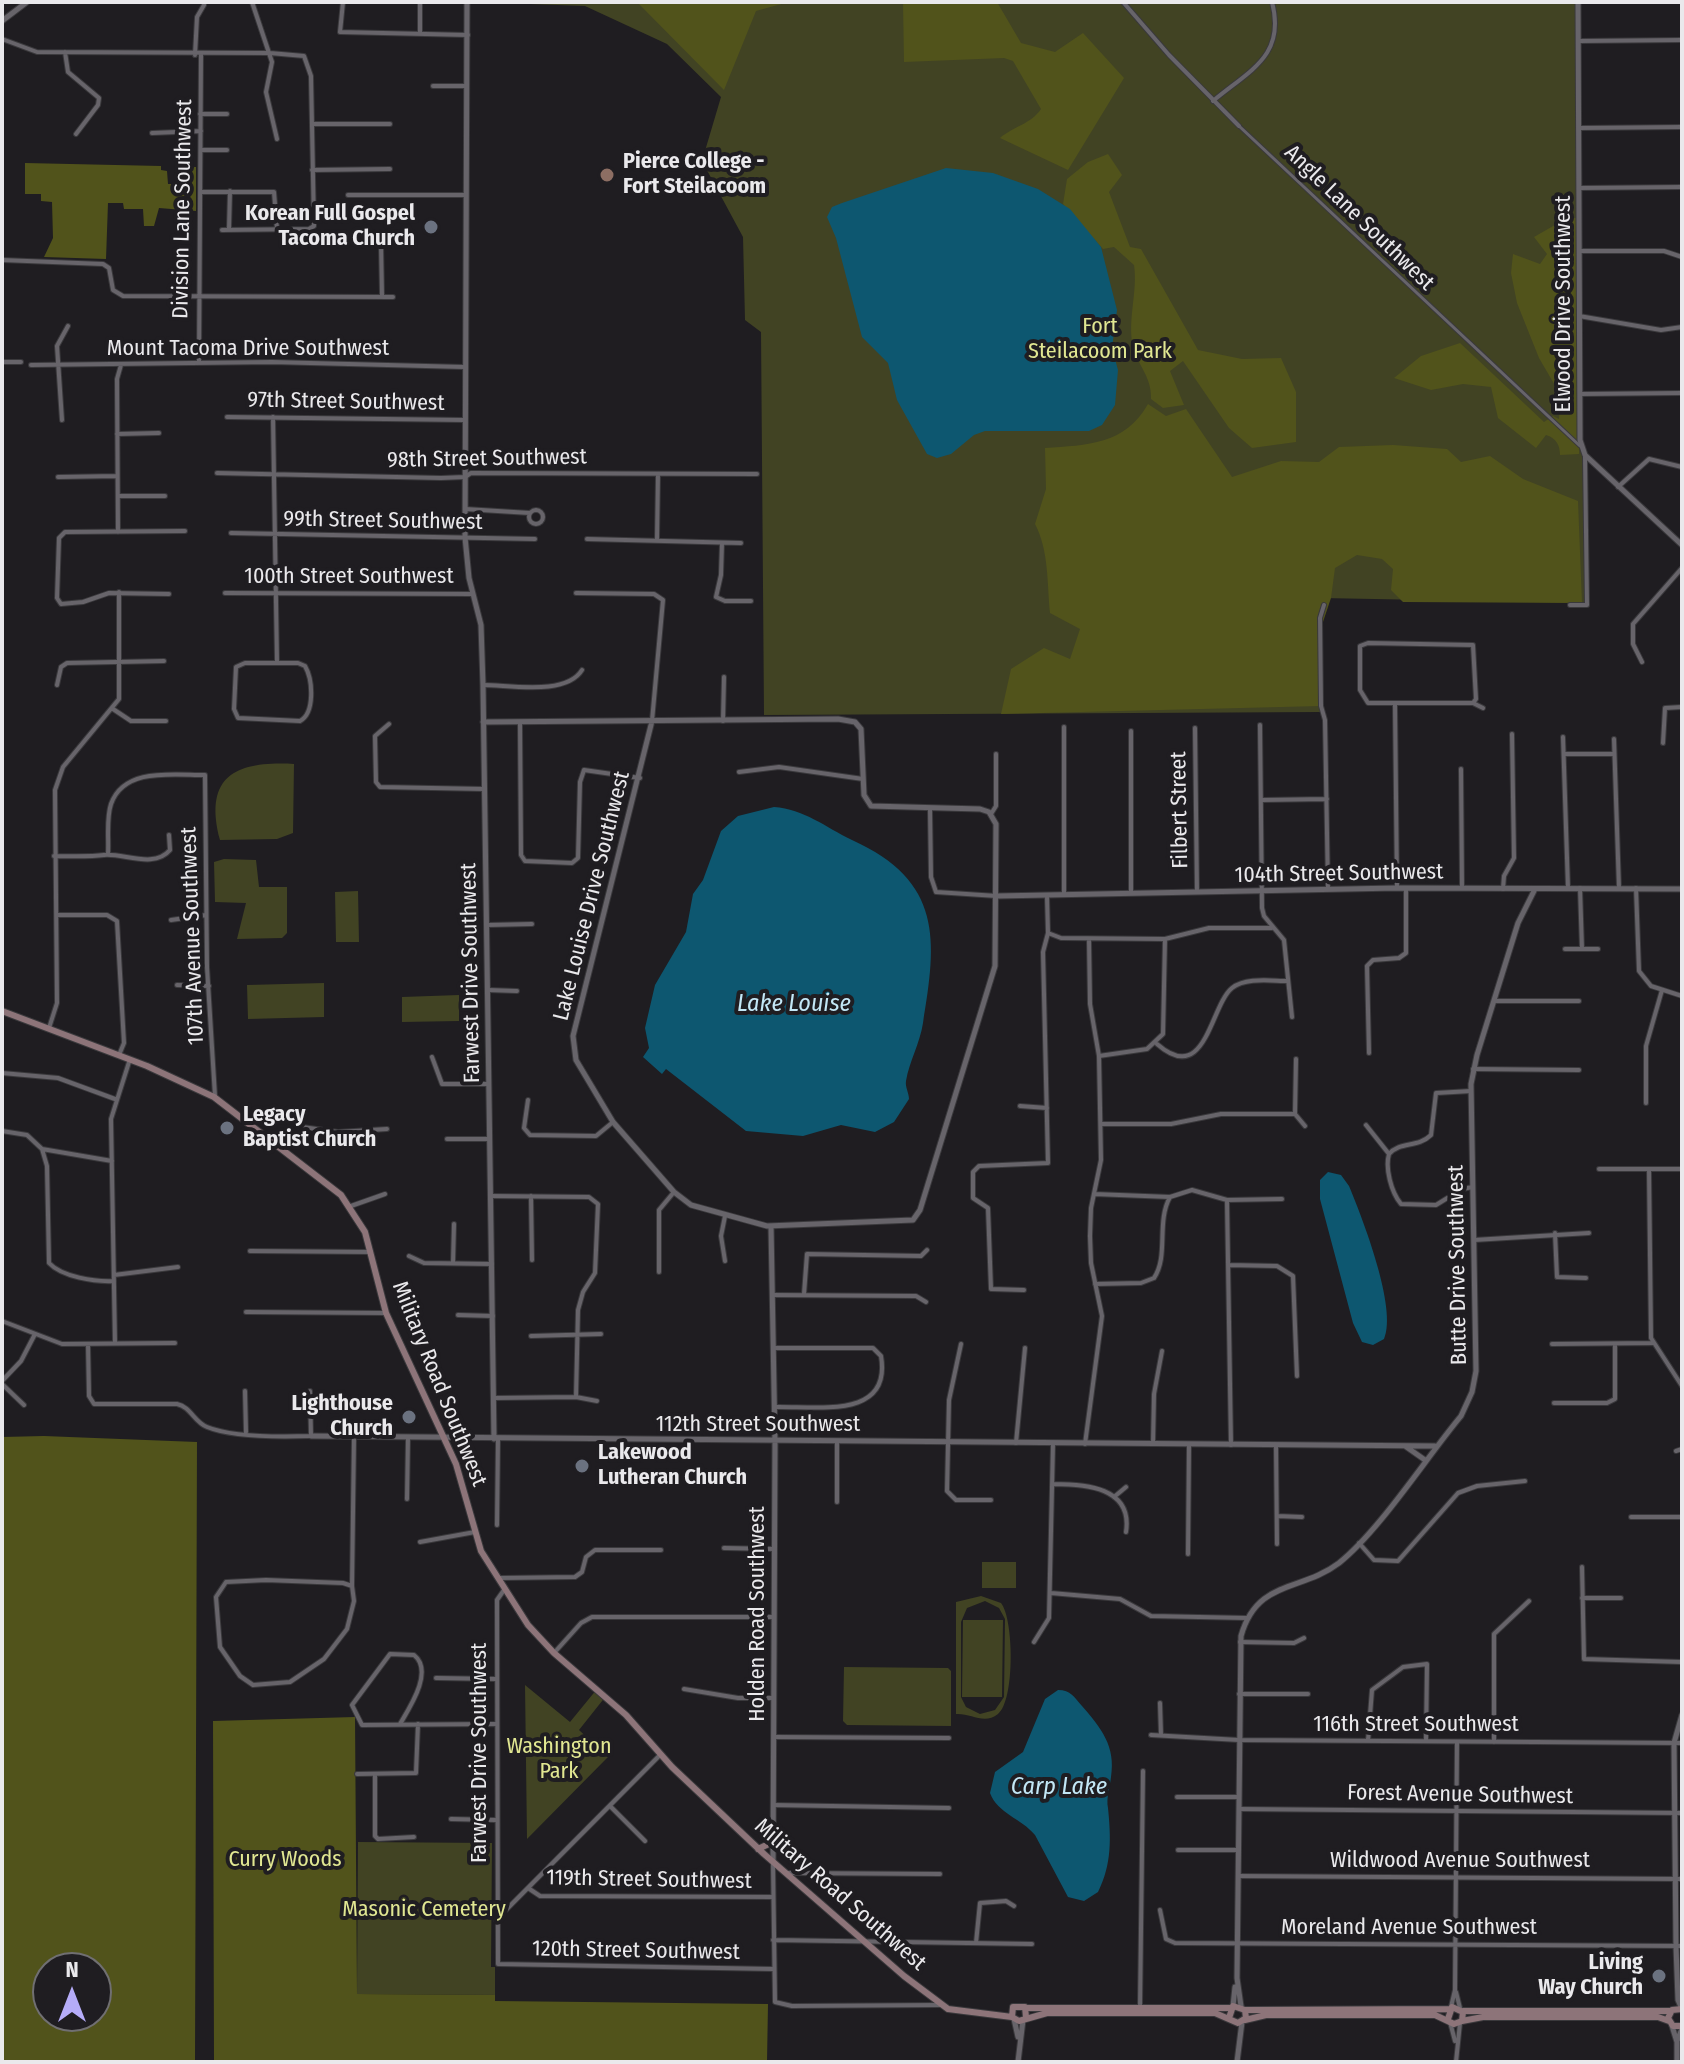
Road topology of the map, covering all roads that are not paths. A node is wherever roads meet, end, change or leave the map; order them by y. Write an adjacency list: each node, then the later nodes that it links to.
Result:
1 (27, 2): 10 (street)
2 (252, 2): 17 (street)
3 (343, 2): 11 (street)
4 (420, 2): 11 (street)
5 (467, 2): 12 (street, Farwest Drive Southwest)
6 (1123, 2): 21 (street, Angle Lane Southwest)
7 (1272, 2): 21 (street)
8 (1578, 2): 15 (street, Elwood Drive Southwest)
9 (204, 5): 18 (street)
10 (2, 21)
11 (420, 34): 12 (street)
12 (468, 35): 20 (street, Farwest Drive Southwest)
13 (2, 39): 16 (street)
14 (1682, 40): 15 (street)
15 (1579, 41): 28 (street, Elwood Drive Southwest)
16 (65, 52): 18 (street); 31 (street)
17 (270, 53): 18 (street); 24 (street); 32 (street)
18 (198, 55): 22 (street, Division Lane Southwest)
19 (433, 86): 20 (street)
20 (467, 86): 42 (street, Farwest Drive Southwest)
21 (1213, 101): 26 (street, Angle Lane Southwest)
22 (200, 114): 23 (street); 29 (street, Division Lane Southwest)
23 (227, 114)
24 (312, 124): 25 (street); 36 (street)
25 (390, 124)
26 (1239, 126): 71 (street, Angle Lane Southwest)
27 (1682, 127): 28 (street)
28 (1579, 128): 38 (street, Elwood Drive Southwest)
29 (201, 131): 30 (street); 33 (street, Division Lane Southwest)
30 (152, 133)
31 (76, 134)
32 (277, 139)
33 (201, 150): 34 (street); 40 (street, Division Lane Southwest)
34 (227, 150)
35 (390, 169): 36 (street)
36 (312, 170): 43 (street)
37 (1682, 187): 38 (street)
38 (1579, 188): 47 (street, Elwood Drive Southwest)
39 (230, 191): 40 (street); 43 (street); 45 (street)
40 (201, 192): 50 (street, Division Lane Southwest)
41 (348, 195): 42 (street)
42 (466, 195): 62 (street, Farwest Drive Southwest)
43 (277, 229): 45 (street)
44 (222, 230): 45 (street)
45 (229, 230)
46 (381, 242): 51 (street)
47 (1580, 251): 48 (street); 53 (street, Elwood Drive Southwest)
48 (1682, 257)
49 (2, 260): 50 (street)
50 (199, 296): 51 (street); 58 (street, Division Lane Southwest)
51 (382, 296): 52 (street)
52 (393, 297)
53 (1579, 316): 55 (street); 64 (street, Elwood Drive Southwest)
54 (68, 326): 60 (street)
55 (1682, 327)
56 (2, 362): 57 (street)
57 (21, 362)
58 (199, 363): 61 (street, Mount Tacoma Drive Southwest); 62 (street, Mount Tacoma Drive Southwest)
59 (31, 365): 60 (street, Mount Tacoma Drive Southwest)
60 (58, 365): 61 (street, Mount Tacoma Drive Southwest); 67 (street)
61 (121, 365): 70 (street)
62 (464, 367): 68 (street, Farwest Drive Southwest)
63 (1682, 393): 64 (street)
64 (1580, 394): 71 (street, Elwood Drive Southwest)
65 (227, 417): 66 (street, 97th Street Southwest)
66 (273, 417): 68 (street, 97th Street Southwest); 78 (street)
67 (62, 420)
68 (464, 420): 80 (street, Farwest Drive Southwest)
69 (159, 433): 70 (street)
70 (117, 434): 77 (street)
71 (1581, 446): 72 (street, Elwood Drive Southwest)
72 (1585, 455): 81 (street); 106 (street, Elwood Drive Southwest)
73 (1682, 467): 81 (street)
74 (217, 473): 78 (street, 98th Street Southwest)
75 (658, 474): 76 (street, 98th Street Southwest); 80 (street, 98th Street Southwest); 93 (street)
76 (757, 474)
77 (117, 476): 79 (street); 82 (street)
78 (274, 476): 80 (street, 98th Street Southwest); 89 (street)
79 (58, 477)
80 (465, 477): 84 (street, Farwest Drive Southwest)
81 (1618, 487): 96 (street)
82 (118, 496): 83 (street); 87 (street)
83 (165, 496)
84 (465, 509): 85 (street); 90 (street, Farwest Drive Southwest)
85 (530, 513)
86 (185, 531): 87 (street)
87 (118, 532): 98 (street)
88 (231, 533): 89 (street, 99th Street Southwest)
89 (275, 535): 90 (street, 99th Street Southwest); 99 (street)
90 (465, 537): 91 (street, 99th Street Southwest); 103 (street, Farwest Drive Southwest)
91 (535, 539)
92 (587, 539): 93 (street)
93 (657, 541): 94 (street)
94 (722, 543): 95 (street); 104 (street)
95 (741, 543)
96 (1682, 545)
97 (1682, 568): 110 (street)
98 (119, 592): 102 (street); 107 (street)
99 (276, 592): 100 (street, 100th Street Southwest); 103 (street, 100th Street Southwest); 109 (street)
100 (225, 593)
101 (576, 593): 121 (street)
102 (169, 594)
103 (473, 594): 114 (street, Farwest Drive Southwest)
104 (751, 601)
105 (1324, 605): 142 (street)
106 (1570, 605)
107 (121, 661): 108 (street); 113 (street); 119 (street)
108 (164, 661)
109 (277, 662): 109 (street)
110 (1642, 662)
111 (582, 670): 114 (street)
112 (724, 677): 122 (street)
113 (57, 685)
114 (483, 685): 123 (street, Farwest Drive Southwest)
115 (1473, 703): 116 (street); 116 (street); 118 (street)
116 (1395, 704): 149 (street)
117 (1682, 707): 133 (street)
118 (1483, 708)
119 (113, 709): 120 (street); 148 (street)
120 (166, 721)
121 (652, 721): 122 (street); 124 (street); 139 (street, Lake Louise Drive Southwest)
122 (723, 721): 140 (street)
123 (483, 722): 124 (street); 141 (street, Farwest Drive Southwest)
124 (520, 722): 139 (street)
125 (389, 724): 141 (street)
126 (1260, 725): 143 (street)
127 (1064, 727): 163 (street)
128 (1195, 728): 161 (street, Filbert Street)
129 (1131, 731): 162 (street)
130 (1512, 734): 157 (street)
131 (1563, 737): 135 (street)
132 (1614, 739): 136 (street)
133 (1663, 743)
134 (996, 754): 145 (street)
135 (1565, 754): 136 (street); 152 (street)
136 (1614, 754): 154 (street)
137 (1461, 769): 151 (street)
138 (739, 772): 140 (street)
139 (640, 778): 209 (street, Lake Louise Drive Southwest)
140 (863, 779): 144 (street)
141 (484, 789): 170 (street, Farwest Drive Southwest)
142 (1327, 799): 143 (street); 156 (street)
143 (1260, 800): 160 (street)
144 (930, 809): 145 (street); 164 (street)
145 (991, 814): 164 (street, Lake Louise Drive Southwest)
146 (169, 835): 147 (street)
147 (108, 854): 148 (street); 167 (street, 107th Avenue Southwest)
148 (54, 856): 166 (street)
149 (1397, 888): 150 (street, 104th Street Southwest); 156 (street, 104th Street Southwest)
150 (1406, 888): 151 (street, 104th Street Southwest); 191 (street)
151 (1462, 888): 157 (street, 104th Street Southwest)
152 (1568, 888): 153 (street, 104th Street Southwest); 158 (street, 104th Street Southwest)
153 (1580, 888): 154 (street, 104th Street Southwest); 176 (street)
154 (1619, 888): 155 (street, 104th Street Southwest)
155 (1636, 888): 159 (street, 104th Street Southwest); 182 (street)
156 (1328, 889): 160 (street, 104th Street Southwest)
157 (1503, 889): 158 (street, 104th Street Southwest)
158 (1535, 889): 185 (street, Butte Drive Southwest)
159 (1682, 889)
160 (1262, 890): 161 (street, 104th Street Southwest); 171 (street)
161 (1197, 892): 162 (street, 104th Street Southwest)
162 (1131, 894): 163 (street, 104th Street Southwest)
163 (1064, 895): 165 (street, 104th Street Southwest)
164 (997, 896): 165 (street, 104th Street Southwest); 236 (street, Lake Louise Drive Southwest)
165 (1047, 896): 172 (street)
166 (57, 915): 189 (street); 192 (street)
167 (206, 915): 168 (street); 180 (street, 107th Avenue Southwest)
168 (171, 920)
169 (532, 924): 170 (street)
170 (486, 925): 181 (street, Farwest Drive Southwest)
171 (1275, 928): 174 (street); 178 (street)
172 (1048, 933): 173 (street); 207 (street)
173 (1089, 939): 174 (street); 193 (street)
174 (1165, 939): 190 (street)
175 (1565, 949): 176 (street)
176 (1582, 949): 177 (street)
177 (1598, 949)
178 (1288, 981): 188 (street); 190 (street)
179 (177, 985): 180 (street)
180 (209, 986): 202 (street, 107th Avenue Southwest)
181 (488, 990): 183 (street); 200 (street, Farwest Drive Southwest)
182 (1662, 990): 184 (street); 205 (street)
183 (517, 991)
184 (1682, 996)
185 (1494, 1001): 186 (street); 197 (street, Butte Drive Southwest)
186 (1579, 1001)
187 (2, 1011): 189 (main road, Military Road Southwest)
188 (1292, 1017)
189 (49, 1028): 192 (main road, Military Road Southwest)
190 (1157, 1044): 193 (street)
191 (1369, 1053)
192 (119, 1055): 195 (main road, Military Road Southwest)
193 (1099, 1056): 210 (street)
194 (432, 1057): 200 (street)
195 (130, 1059): 202 (main road, Military Road Southwest); 203 (street)
196 (1296, 1059): 208 (street)
197 (1473, 1069): 198 (street); 201 (street, Butte Drive Southwest)
198 (1579, 1070)
199 (2, 1073): 203 (street)
200 (488, 1084): 216 (street, Farwest Drive Southwest)
201 (1471, 1091): 219 (street); 224 (street, Butte Drive Southwest)
202 (214, 1097): 217 (main road, Military Road Southwest)
203 (115, 1099): 220 (street)
204 (528, 1100): 209 (street)
205 (1646, 1103)
206 (1020, 1106): 207 (street)
207 (1047, 1108): 254 (street)
208 (1295, 1114): 210 (street); 212 (street)
209 (613, 1122): 225 (street, Lake Louise Drive Southwest)
210 (1101, 1124): 227 (street)
211 (1366, 1125): 219 (street)
212 (1305, 1126)
213 (387, 1129): 217 (street)
214 (2, 1131): 218 (street)
215 (447, 1139): 216 (street)
216 (489, 1139): 228 (street, Farwest Drive Southwest)
217 (277, 1142): 233 (main road, Military Road Southwest)
218 (42, 1149): 220 (street); 251 (street)
219 (1389, 1154): 224 (street)
220 (112, 1161): 251 (street)
221 (1599, 1169): 222 (street)
222 (1649, 1169): 223 (street); 269 (street)
223 (1682, 1169)
224 (1473, 1187): 239 (street, Butte Drive Southwest)
225 (674, 1192): 234 (street, Lake Louise Drive Southwest); 250 (street)
226 (385, 1194): 233 (street)
227 (1094, 1194): 230 (street); 253 (street)
228 (490, 1196): 229 (street); 247 (street, Farwest Drive Southwest)
229 (531, 1196): 244 (street); 265 (street)
230 (1170, 1197): 232 (street); 253 (street)
231 (1282, 1199): 232 (street)
232 (1227, 1200): 248 (street)
233 (351, 1206): 242 (main road, Military Road Southwest)
234 (725, 1216): 236 (street, Lake Louise Drive Southwest); 245 (street)
235 (454, 1224): 246 (street)
236 (771, 1226): 256 (street, Holden Road Southwest)
237 (1555, 1233): 238 (street); 239 (street); 252 (street)
238 (1589, 1233)
239 (1474, 1240): 305 (street, Butte Drive Southwest)
240 (927, 1250): 255 (street)
241 (250, 1251): 242 (street)
242 (371, 1252): 259 (main road, Military Road Southwest)
243 (409, 1256): 246 (street)
244 (532, 1260)
245 (725, 1261)
246 (453, 1263): 247 (street)
247 (492, 1264): 261 (street, Farwest Drive Southwest)
248 (1228, 1265): 277 (street); 302 (street)
249 (178, 1267): 251 (street)
250 (659, 1272)
251 (114, 1278): 267 (street)
252 (1586, 1278)
253 (1095, 1284): 299 (street)
254 (1024, 1290)
255 (804, 1294): 256 (street); 257 (street)
256 (772, 1295): 274 (street, Holden Road Southwest)
257 (926, 1302)
258 (246, 1312): 259 (street)
259 (386, 1313): 292 (main road, Military Road Southwest)
260 (458, 1315): 261 (street)
261 (493, 1316): 283 (street, Farwest Drive Southwest)
262 (2, 1321): 263 (street)
263 (35, 1334): 270 (street); 278 (street)
264 (601, 1334): 265 (street)
265 (579, 1335): 266 (street); 282 (street)
266 (531, 1336)
267 (115, 1343): 268 (street); 270 (street)
268 (175, 1343)
269 (1653, 1343): 273 (street); 279 (street)
270 (88, 1344): 288 (street, 112th Street Southwest)
271 (961, 1344): 296 (street)
272 (1552, 1344): 273 (street)
273 (1615, 1344): 285 (street)
274 (773, 1348): 287 (street, Holden Road Southwest); 287 (street)
275 (1025, 1348): 297 (street)
276 (1162, 1351): 300 (street)
277 (1297, 1376)
278 (2, 1382): 286 (street)
279 (1682, 1386)
280 (245, 1391): 288 (street)
281 (310, 1391): 289 (street)
282 (576, 1397): 283 (street); 284 (street)
283 (494, 1398): 293 (street, Farwest Drive Southwest)
284 (597, 1401)
285 (1554, 1403)
286 (24, 1405)
287 (775, 1407): 294 (street, Holden Road Southwest)
288 (246, 1433): 289 (street, 112th Street Southwest)
289 (311, 1436): 290 (street, 112th Street Southwest)
290 (354, 1437): 291 (street, 112th Street Southwest); 330 (street)
291 (408, 1438): 292 (street, 112th Street Southwest); 311 (street)
292 (444, 1439): 293 (street, 112th Street Southwest); 319 (main road, Military Road Southwest)
293 (496, 1439): 294 (street, 112th Street Southwest); 318 (street, Farwest Drive Southwest)
294 (775, 1442): 295 (street, 112th Street Southwest); 325 (street, Holden Road Southwest)
295 (837, 1442): 296 (street, 112th Street Southwest); 313 (street)
296 (947, 1443): 297 (street, 112th Street Southwest); 312 (street)
297 (1016, 1443): 298 (street, 112th Street Southwest)
298 (1053, 1444): 299 (street, 112th Street Southwest); 308 (street)
299 (1085, 1444): 300 (street, 112th Street Southwest)
300 (1153, 1444): 301 (street, 112th Street Southwest)
301 (1189, 1445): 302 (street, 112th Street Southwest); 327 (street)
302 (1231, 1445): 303 (street, 112th Street Southwest)
303 (1276, 1445): 304 (street, 112th Street Southwest); 314 (street)
304 (1405, 1446): 305 (street, 112th Street Southwest); 306 (street)
305 (1436, 1446): 306 (street, Butte Drive Southwest)
306 (1425, 1460): 322 (street, Butte Drive Southwest)
307 (1525, 1481): 322 (street)
308 (1053, 1484): 310 (street); 332 (street)
309 (1126, 1487): 310 (street)
310 (1114, 1497): 320 (street)
311 (407, 1499)
312 (991, 1500)
313 (837, 1502)
314 (1277, 1516): 315 (street); 323 (street)
315 (1302, 1517)
316 (1631, 1517): 317 (street)
317 (1682, 1517)
318 (497, 1525)
319 (475, 1532): 321 (street); 329 (main road, Military Road Southwest)
320 (1126, 1532)
321 (420, 1542)
322 (1359, 1543): 337 (street, Butte Drive Southwest)
323 (1277, 1544)
324 (724, 1548): 325 (street)
325 (775, 1549): 336 (street, Holden Road Southwest)
326 (661, 1550): 329 (street)
327 (1188, 1554)
328 (1582, 1567): 333 (street)
329 (497, 1578): 331 (main road, Military Road Southwest)
330 (352, 1586): 330 (street)
331 (504, 1590): 341 (main road, Military Road Southwest); 344 (street, Farwest Drive Southwest)
332 (1051, 1593): 337 (street); 339 (street)
333 (1582, 1598): 334 (street); 342 (street)
334 (1621, 1598)
335 (1529, 1601): 362 (street)
336 (774, 1617): 341 (street); 348 (street, Holden Road Southwest)
337 (1247, 1618): 340 (street)
338 (1304, 1638): 340 (street)
339 (1034, 1642)
340 (1240, 1642): 346 (street)
341 (554, 1653): 365 (main road, Military Road Southwest)
342 (1682, 1662)
343 (436, 1678): 344 (street)
344 (496, 1679): 353 (street, Farwest Drive Southwest)
345 (684, 1689): 348 (street)
346 (1239, 1694): 347 (street); 358 (street)
347 (1308, 1694)
348 (774, 1698): 356 (street, Holden Road Southwest)
349 (1160, 1703): 355 (street)
350 (1682, 1715): 363 (street)
351 (400, 1724): 351 (street); 352 (street)
352 (418, 1724): 353 (street); 368 (street)
353 (495, 1724): 379 (street, Farwest Drive Southwest)
354 (1151, 1735): 355 (street, 116th Street Southwest)
355 (1161, 1735): 358 (street, 116th Street Southwest)
356 (774, 1737): 357 (street); 371 (street, Holden Road Southwest)
357 (949, 1738)
358 (1239, 1740): 359 (street, 116th Street Southwest); 370 (street)
359 (1368, 1741): 360 (street, 116th Street Southwest); 360 (street)
360 (1426, 1741): 361 (street, 116th Street Southwest)
361 (1457, 1742): 362 (street, 116th Street Southwest); 375 (street)
362 (1494, 1742): 363 (street, 116th Street Southwest)
363 (1674, 1743): 364 (street, 116th Street Southwest); 376 (street)
364 (1682, 1743)
365 (661, 1754): 372 (street); 383 (main road, Military Road Southwest)
366 (1143, 1771): 415 (street)
367 (357, 1774): 368 (street)
368 (375, 1774): 380 (street)
369 (1177, 1797): 370 (street)
370 (1239, 1797): 374 (street)
371 (773, 1805): 373 (street); 382 (street, Holden Road Southwest)
372 (609, 1806): 381 (street); 392 (street)
373 (949, 1808)
374 (1239, 1809): 375 (street, Forest Avenue Southwest); 385 (street)
375 (1456, 1810): 376 (street, Forest Avenue Southwest); 390 (street)
376 (1674, 1813): 377 (street, Forest Avenue Southwest); 391 (street)
377 (1682, 1813)
378 (451, 1819): 379 (street)
379 (495, 1820): 396 (street, Farwest Drive Southwest)
380 (414, 1837)
381 (645, 1841)
382 (773, 1842): 383 (main road); 386 (street, Holden Road Southwest)
383 (758, 1849): 386 (main road, Military Road Southwest)
384 (1178, 1850): 385 (street)
385 (1238, 1850): 389 (street)
386 (773, 1863): 387 (main road, Military Road Southwest); 393 (street, Holden Road Southwest)
387 (785, 1873): 388 (street); 398 (main road, Military Road Southwest)
388 (940, 1874)
389 (1238, 1876): 390 (street, Wildwood Avenue Southwest); 400 (street)
390 (1456, 1876): 391 (street, Wildwood Avenue Southwest); 402 (street)
391 (1679, 1879): 403 (street)
392 (528, 1888): 393 (street, 119th Street Southwest); 396 (street)
393 (773, 1897): 397 (street, Holden Road Southwest)
394 (1014, 1906): 399 (street)
395 (1160, 1910): 400 (street, Moreland Avenue Southwest)
396 (496, 1921): 404 (street, Farwest Drive Southwest)
397 (773, 1940): 398 (street); 405 (street, Holden Road Southwest)
398 (862, 1942): 399 (street); 409 (main road, Military Road Southwest)
399 (976, 1943): 401 (street)
400 (1237, 1943): 402 (street, Moreland Avenue Southwest); 406 (street)
401 (1032, 1944)
402 (1456, 1945): 403 (street, Moreland Avenue Southwest); 407 (street)
403 (1679, 1946): 408 (street)
404 (499, 1966): 405 (street, 120th Street Southwest)
405 (773, 1969): 409 (street, Holden Road Southwest)
406 (1237, 1978): 411 (street); 413 (street)
407 (1455, 1990): 414 (street); 417 (street)
408 (1678, 2000): 416 (street); 418 (street)
409 (940, 2005): 419 (main road)
410 (1013, 2007): 412 (main road); 419 (main road); 420 (main road)
411 (1232, 2007): 413 (main road); 415 (main road); 422 (main road)
412 (1026, 2008): 415 (main road); 421 (main road)
413 (1243, 2008): 414 (main road); 424 (main road)
414 (1450, 2008): 417 (main road); 423 (main road)
415 (1140, 2009)
416 (1682, 2009): 418 (main road)
417 (1462, 2010): 418 (main road); 425 (main road)
418 (1672, 2010): 426 (main road)
419 (995, 2012): 420 (main road)
420 (1013, 2018): 421 (main road); 428 (street)
421 (1025, 2018): 422 (main road); 428 (street)
422 (1231, 2020): 424 (main road); 429 (street)
423 (1448, 2020): 424 (main road); 425 (main road); 431 (street)
424 (1243, 2021): 429 (street)
425 (1461, 2022): 426 (main road); 431 (street)
426 (1670, 2023): 427 (main road); 430 (street)
427 (1682, 2028): 430 (street)
428 (1018, 2037): 432 (street)
429 (1237, 2040): 433 (street)
430 (1677, 2042): 435 (street)
431 (1456, 2043): 434 (street)
432 (1018, 2062)
433 (1237, 2062)
434 (1456, 2062)
435 (1677, 2062)

